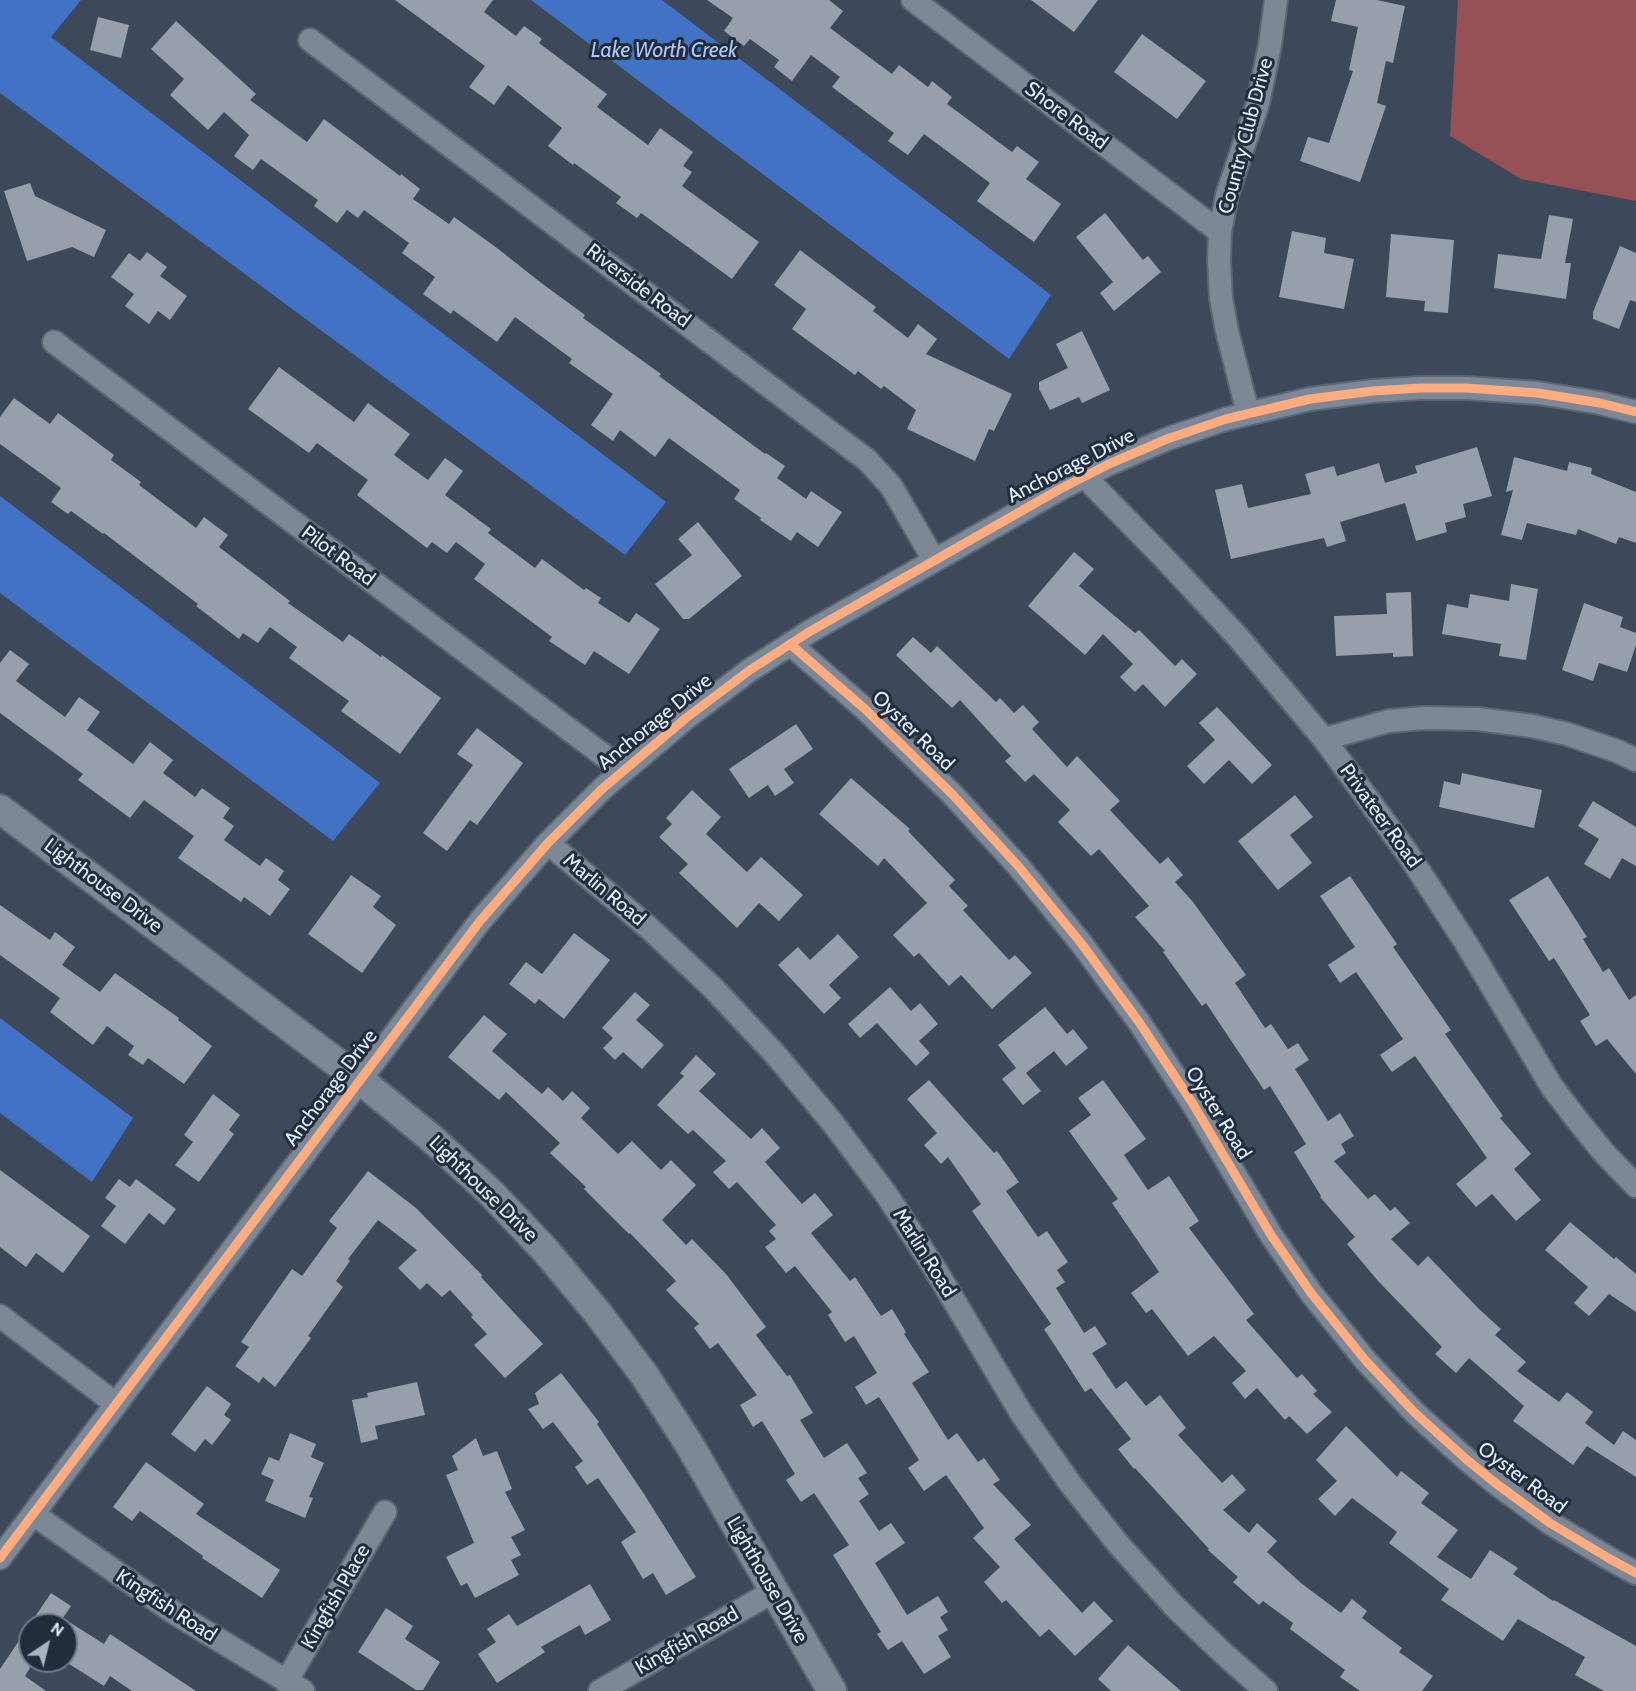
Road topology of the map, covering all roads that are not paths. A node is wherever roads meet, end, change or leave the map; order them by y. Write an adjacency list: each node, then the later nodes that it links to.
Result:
1 (913, 0): 4 (street, Shore Road)
2 (1276, 0): 4 (street, Country Club Drive)
3 (310, 40): 9 (street, Riverside Road)
4 (1220, 232): 7 (street, Country Club Drive)
5 (54, 342): 13 (street, Pilot Road)
6 (1636, 412): 7 (street, Anchorage Drive)
7 (1248, 413): 8 (street, Anchorage Drive)
8 (1084, 477): 9 (street, Anchorage Drive); 11 (street, Privateer Road)
9 (934, 560): 10 (street, Anchorage Drive)
10 (790, 644): 13 (street, Anchorage Drive); 23 (street, Oyster Road)
11 (1324, 739): 12 (street); 17 (street, Privateer Road)
12 (1636, 760)
13 (623, 770): 15 (street, Anchorage Drive)
14 (0, 809): 16 (street, Lighthouse Drive)
15 (548, 843): 16 (street, Anchorage Drive); 28 (street, Marlin Road)
16 (360, 1080): 19 (street, Anchorage Drive); 24 (street, Lighthouse Drive)
17 (1636, 1186)
18 (0, 1316): 19 (street)
19 (116, 1404): 21 (street, Anchorage Drive)
20 (385, 1512): 25 (street, Kingfish Place)
21 (33, 1514): 22 (street, Anchorage Drive); 25 (street, Kingfish Road)
22 (0, 1558)
23 (1636, 1573)
24 (774, 1591): 26 (street, Kingfish Road); 27 (street, Lighthouse Drive)
25 (295, 1686)
26 (600, 1691)
27 (832, 1691)
28 (1266, 1691)

